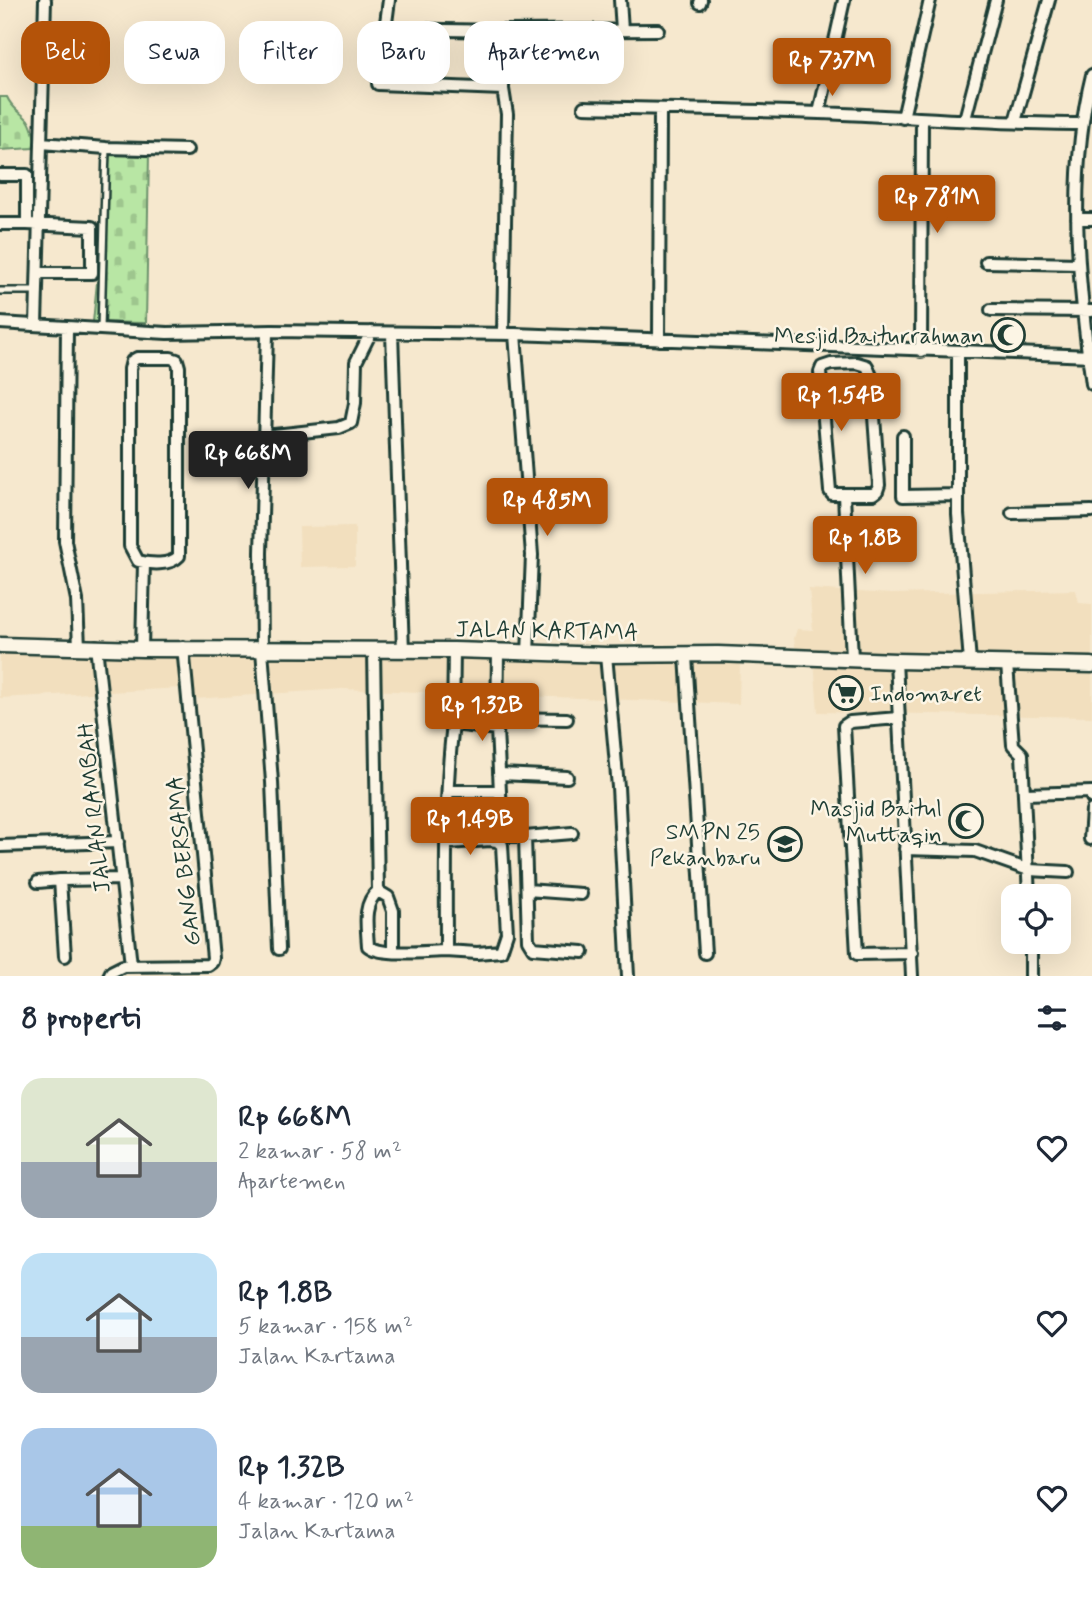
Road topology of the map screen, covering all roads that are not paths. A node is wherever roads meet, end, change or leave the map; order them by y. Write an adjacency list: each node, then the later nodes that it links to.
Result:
1 (45, 0): 25 (street)
2 (389, 0): 8 (street)
3 (620, 0): 9 (street)
4 (844, 0): 19 (street)
5 (930, 0): 20 (street)
6 (996, 0): 22 (street)
7 (1049, 0): 23 (street)
8 (386, 21)
9 (621, 21)
10 (624, 30): 11 (street)
11 (658, 30)
12 (1092, 75): 15 (street)
13 (377, 84): 16 (street)
14 (503, 84): 16 (street)
15 (1090, 88): 24 (street)
16 (503, 89): 47 (street)
17 (583, 107): 18 (street)
18 (660, 109): 19 (street); 49 (street)
19 (819, 113): 20 (street)
20 (903, 118): 21 (street)
21 (922, 119): 22 (street); 50 (street)
22 (965, 119): 23 (street)
23 (1015, 122): 24 (street)
24 (1080, 124): 29 (street)
25 (41, 143): 26 (street); 32 (street)
26 (106, 148): 27 (street); 43 (lane)
27 (187, 150)
28 (0, 175): 32 (street)
29 (1077, 219): 30 (street); 34 (street)
30 (1092, 219)
31 (0, 224): 32 (street)
32 (33, 225): 35 (street); 35 (street)
33 (986, 262): 34 (street)
34 (1079, 264): 39 (street)
35 (38, 272): 37 (street)
36 (0, 291): 37 (lane)
37 (37, 291): 41 (street)
38 (991, 310): 39 (street)
39 (1087, 311): 52 (street)
40 (0, 323): 41 (street)
41 (36, 325): 42 (street)
42 (67, 327): 43 (street); 63 (street)
43 (101, 329): 44 (street)
44 (267, 332): 45 (street); 54 (street)
45 (371, 332): 46 (street); 54 (street)
46 (392, 332): 47 (street); 69 (street)
47 (503, 334): 48 (street)
48 (515, 334): 49 (street); 71 (street)
49 (659, 340): 50 (street)
50 (921, 351): 51 (street)
51 (958, 352): 52 (street); 57 (street)
52 (1090, 356): 53 (street)
53 (1092, 384)
54 (265, 436): 66 (street)
55 (903, 436): 57 (street)
56 (844, 495): 56 (street); 74 (street)
57 (958, 495): 76 (street)
58 (1092, 511): 59 (street)
59 (1012, 513)
60 (144, 563): 60 (street); 65 (street)
61 (0, 645): 63 (main road, JALAN KARTAMA)
62 (96, 646): 63 (main road, JALAN KARTAMA); 65 (main road, JALAN KARTAMA); 93 (street, JALAN RAMBAH)
63 (79, 647)
64 (183, 648): 65 (main road, JALAN KARTAMA); 66 (main road, JALAN KARTAMA); 113 (street, GANG BERSAMA)
65 (142, 649)
66 (262, 650): 68 (main road, JALAN KARTAMA); 106 (street)
67 (454, 650): 69 (main road, JALAN KARTAMA); 70 (main road, JALAN KARTAMA); 81 (street)
68 (374, 651): 69 (main road, JALAN KARTAMA); 104 (street)
69 (403, 651)
70 (498, 652): 71 (main road, JALAN KARTAMA); 82 (street)
71 (528, 654): 72 (main road, JALAN KARTAMA)
72 (606, 655): 73 (main road, JALAN KARTAMA); 117 (street)
73 (686, 656): 74 (main road, JALAN KARTAMA); 110 (street)
74 (852, 658): 75 (main road, JALAN KARTAMA)
75 (896, 661): 76 (main road, JALAN KARTAMA); 79 (street)
76 (970, 662): 77 (main road, JALAN KARTAMA)
77 (1007, 664): 78 (main road, JALAN KARTAMA); 87 (street)
78 (1092, 665)
79 (898, 718): 96 (street); 111 (street)
80 (567, 719): 82 (street)
81 (453, 724): 82 (street); 85 (street)
82 (497, 724): 83 (street)
83 (499, 774): 84 (street); 86 (street)
84 (567, 777)
85 (449, 791): 86 (street); 94 (street)
86 (500, 791): 91 (street)
87 (1026, 794): 88 (street); 97 (street)
88 (1092, 799)
89 (1092, 810): 92 (street)
90 (572, 833): 91 (street)
91 (525, 837): 103 (street)
92 (1090, 839)
93 (118, 842): 95 (street); 99 (street, JALAN RAMBAH)
94 (448, 843): 108 (street); 108 (street)
95 (0, 846)
96 (905, 849): 97 (street); 111 (street)
97 (1029, 870): 98 (street); 102 (street)
98 (1068, 872)
99 (122, 879): 100 (street); 114 (street, JALAN RAMBAH)
100 (60, 880): 101 (street); 112 (street)
101 (38, 883)
102 (1029, 884)
103 (527, 890): 105 (street); 109 (street)
104 (378, 891): 107 (street); 107 (street)
105 (581, 894)
106 (279, 949)
107 (393, 951): 108 (street)
108 (446, 951)
109 (583, 952)
110 (705, 953)
111 (912, 953): 118 (street)
112 (65, 956)
113 (212, 962): 114 (street, GANG BERSAMA); 116 (street)
114 (131, 965): 115 (street, GANG BERSAMA)
115 (109, 976)
116 (213, 976)
117 (628, 976)
118 (912, 976)

